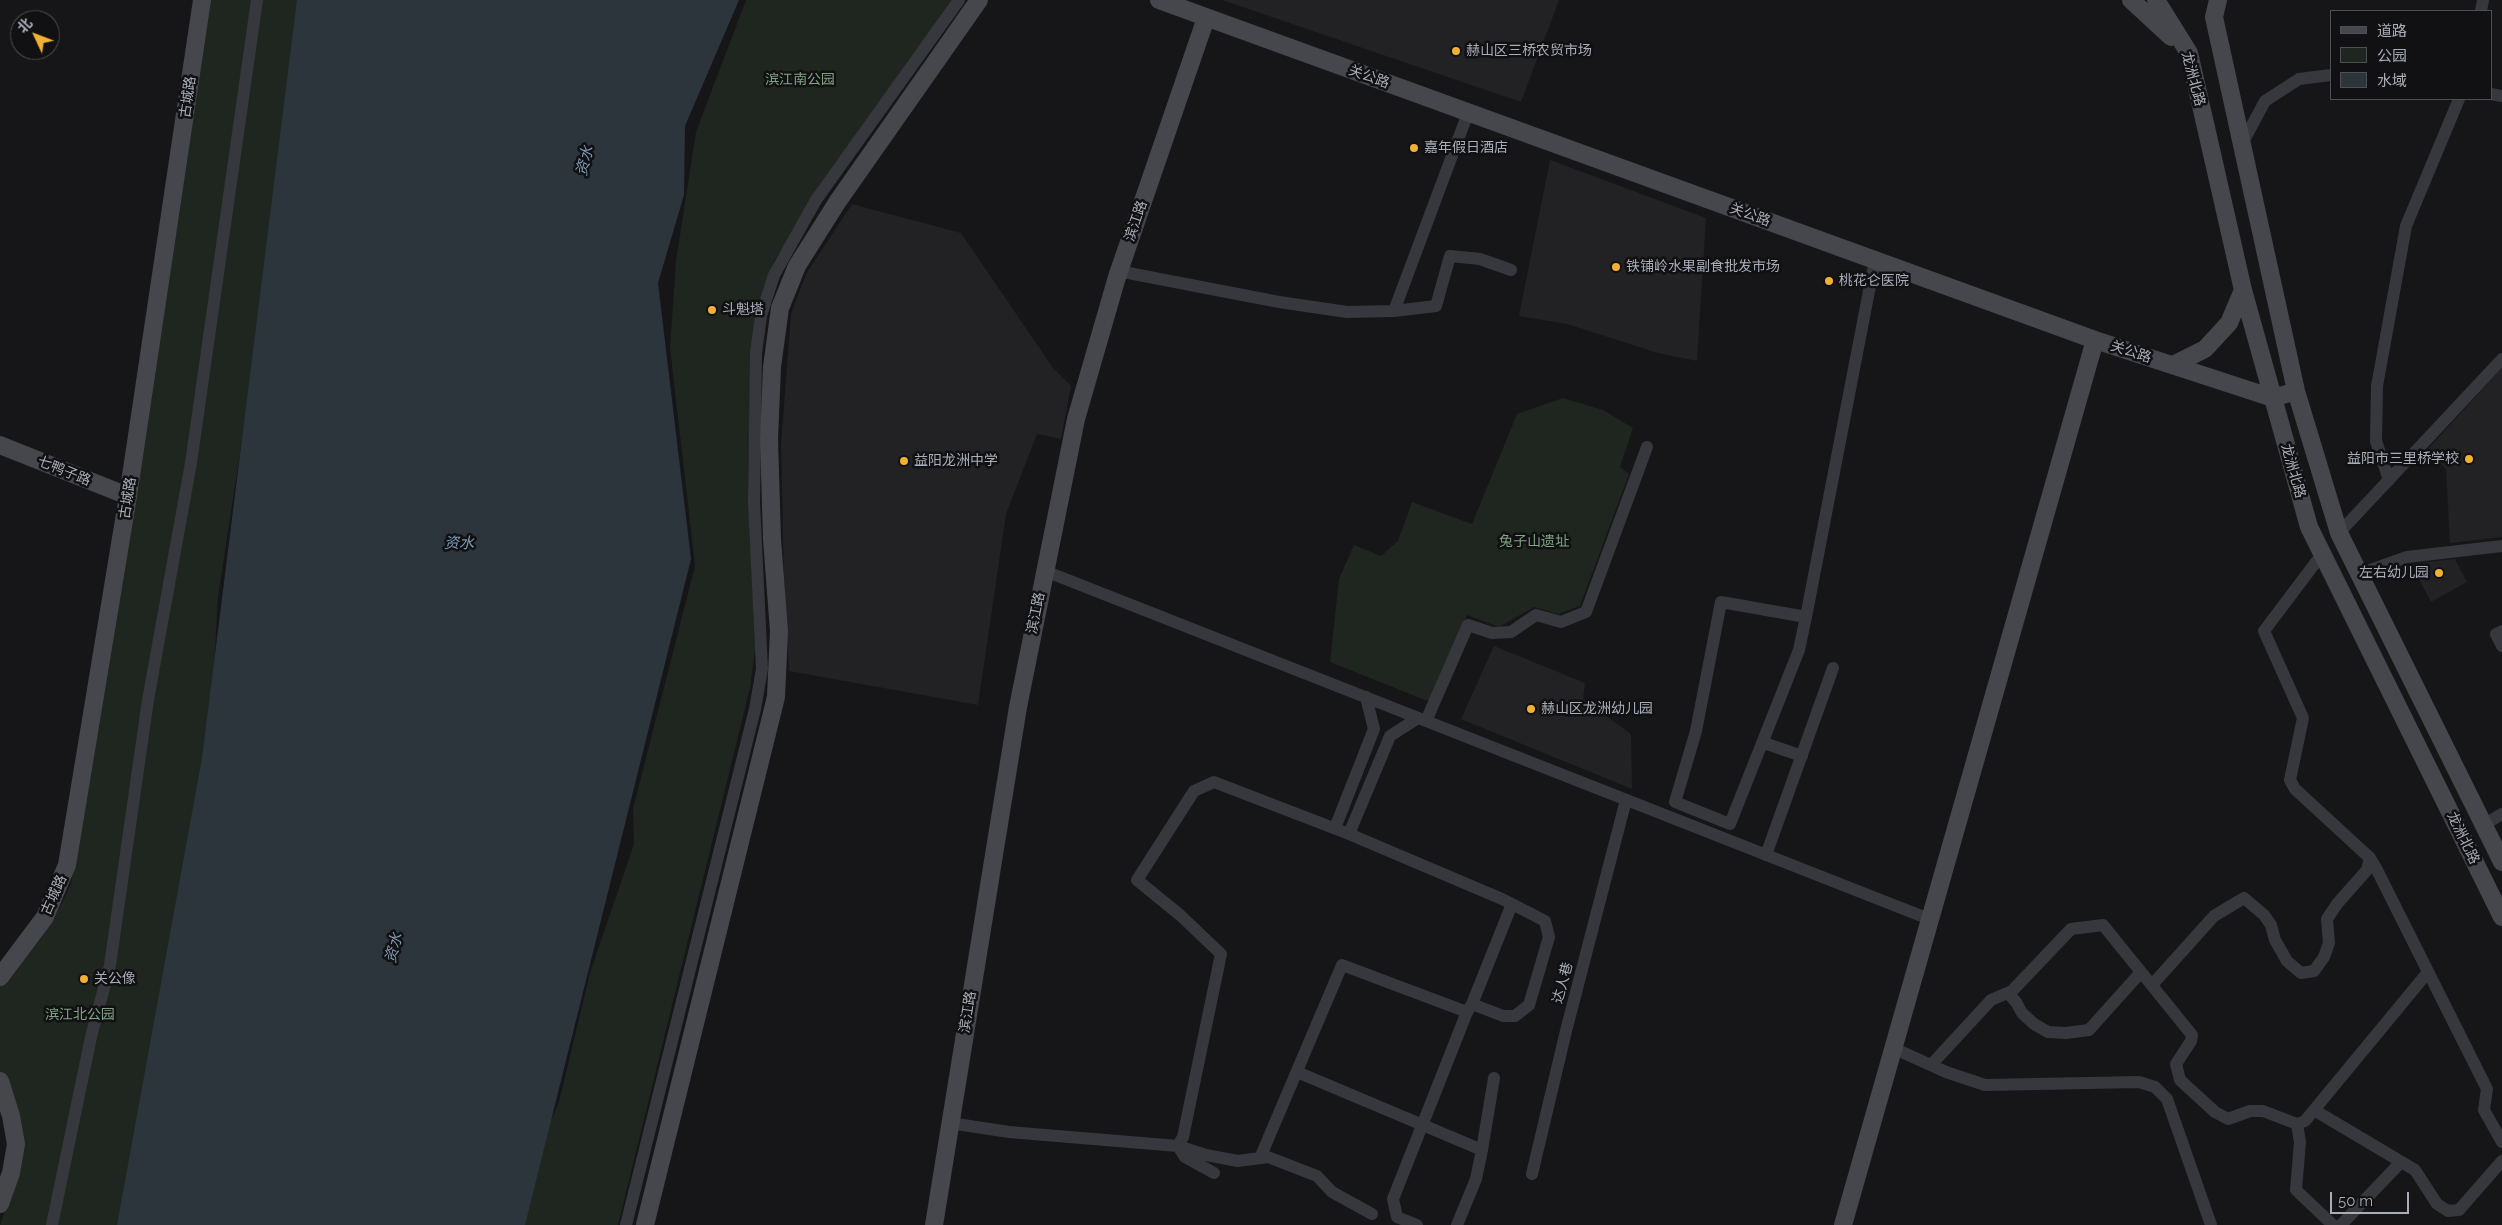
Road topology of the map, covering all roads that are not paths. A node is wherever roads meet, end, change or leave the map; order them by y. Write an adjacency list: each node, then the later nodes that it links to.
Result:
1 (202, 0): 28 (main road, 古城路)
2 (257, 0): 78 (street)
3 (959, 0): 79 (street)
4 (979, 0): 80 (main road)
5 (1159, 0): 9 (main road, 关公路)
6 (2132, 0): 10 (main road)
7 (2156, 0): 10 (main road, 龙洲北路)
8 (2218, 0): 14 (main road, 龙洲北路)
9 (1206, 18): 13 (main road, 关公路); 17 (main road, 滨江路)
10 (2189, 53): 18 (main road, 龙洲北路)
11 (2330, 75): 14 (street)
12 (2458, 100): 27 (street)
13 (1468, 113): 15 (main road, 关公路); 19 (street)
14 (2242, 144): 23 (main road, 龙洲北路)
15 (1875, 260): 20 (main road, 关公路); 34 (street)
16 (1511, 270): 19 (street)
17 (1118, 271): 19 (street); 32 (main road, 滨江路)
18 (2243, 290): 22 (main road); 24 (main road, 龙洲北路)
19 (1394, 312)
20 (2095, 340): 22 (main road, 关公路); 52 (main road)
21 (2502, 359): 27 (street)
22 (2173, 366): 24 (main road, 关公路)
23 (2296, 391): 24 (main road); 29 (main road, 龙洲北路)
24 (2273, 398): 31 (main road, 龙洲北路)
25 (0, 445): 28 (main road, 七鸭子路)
26 (1647, 447): 39 (street)
27 (2389, 480): 29 (street)
28 (128, 496): 55 (main road, 古城路)
29 (2339, 533): 33 (main road, 龙洲北路)
30 (2502, 546): 33 (street)
31 (2322, 554): 48 (street); 51 (main road, 龙洲北路)
32 (1045, 571): 38 (street); 65 (main road, 滨江路)
33 (2359, 574): 44 (main road, 龙洲北路)
34 (1806, 617): 40 (street); 40 (street)
35 (2502, 631): 36 (street)
36 (2502, 646)
37 (1833, 668): 41 (street)
38 (1366, 697): 39 (street); 45 (street)
39 (1422, 719): 42 (street); 46 (street)
40 (1764, 743): 41 (street)
41 (1802, 756): 47 (street)
42 (1626, 800): 47 (street); 75 (street, 达人巷)
43 (2502, 814): 44 (street)
44 (2483, 825): 49 (main road, 龙洲北路)
45 (1335, 828): 46 (street); 69 (street)
46 (1349, 834): 50 (street)
47 (1766, 855): 52 (street)
48 (2370, 858): 54 (street); 56 (street)
49 (2502, 862)
50 (1512, 904): 58 (street); 58 (street)
51 (2502, 917)
52 (1929, 919): 59 (main road)
53 (2141, 972): 56 (street); 57 (street); 57 (street)
54 (2428, 972): 64 (street); 68 (street)
55 (0, 977)
56 (2152, 985): 66 (street)
57 (2008, 994): 60 (street)
58 (1470, 1008): 61 (street); 67 (street)
59 (1893, 1048): 60 (street); 84 (main road)
60 (1931, 1065): 85 (street)
61 (1297, 1072): 67 (street); 71 (street)
62 (1494, 1078): 70 (street)
63 (0, 1081): 76 (main road)
64 (2314, 1110): 66 (street); 73 (street)
65 (950, 1123): 69 (street); 81 (main road, 滨江路)
66 (2297, 1124): 86 (street)
67 (1423, 1125): 70 (street); 82 (street)
68 (2502, 1142)
69 (1178, 1146): 71 (street); 74 (street)
70 (1482, 1150): 83 (street)
71 (1260, 1158): 77 (street)
72 (2502, 1161): 73 (street)
73 (2401, 1162): 87 (street)
74 (1214, 1173)
75 (1532, 1174)
76 (0, 1204)
77 (1372, 1214)
78 (52, 1225)
79 (626, 1225)
80 (644, 1225)
81 (934, 1225)
82 (1417, 1225)
83 (1457, 1225)
84 (1843, 1225)
85 (2211, 1225)
86 (2333, 1225)
87 (2342, 1225)

